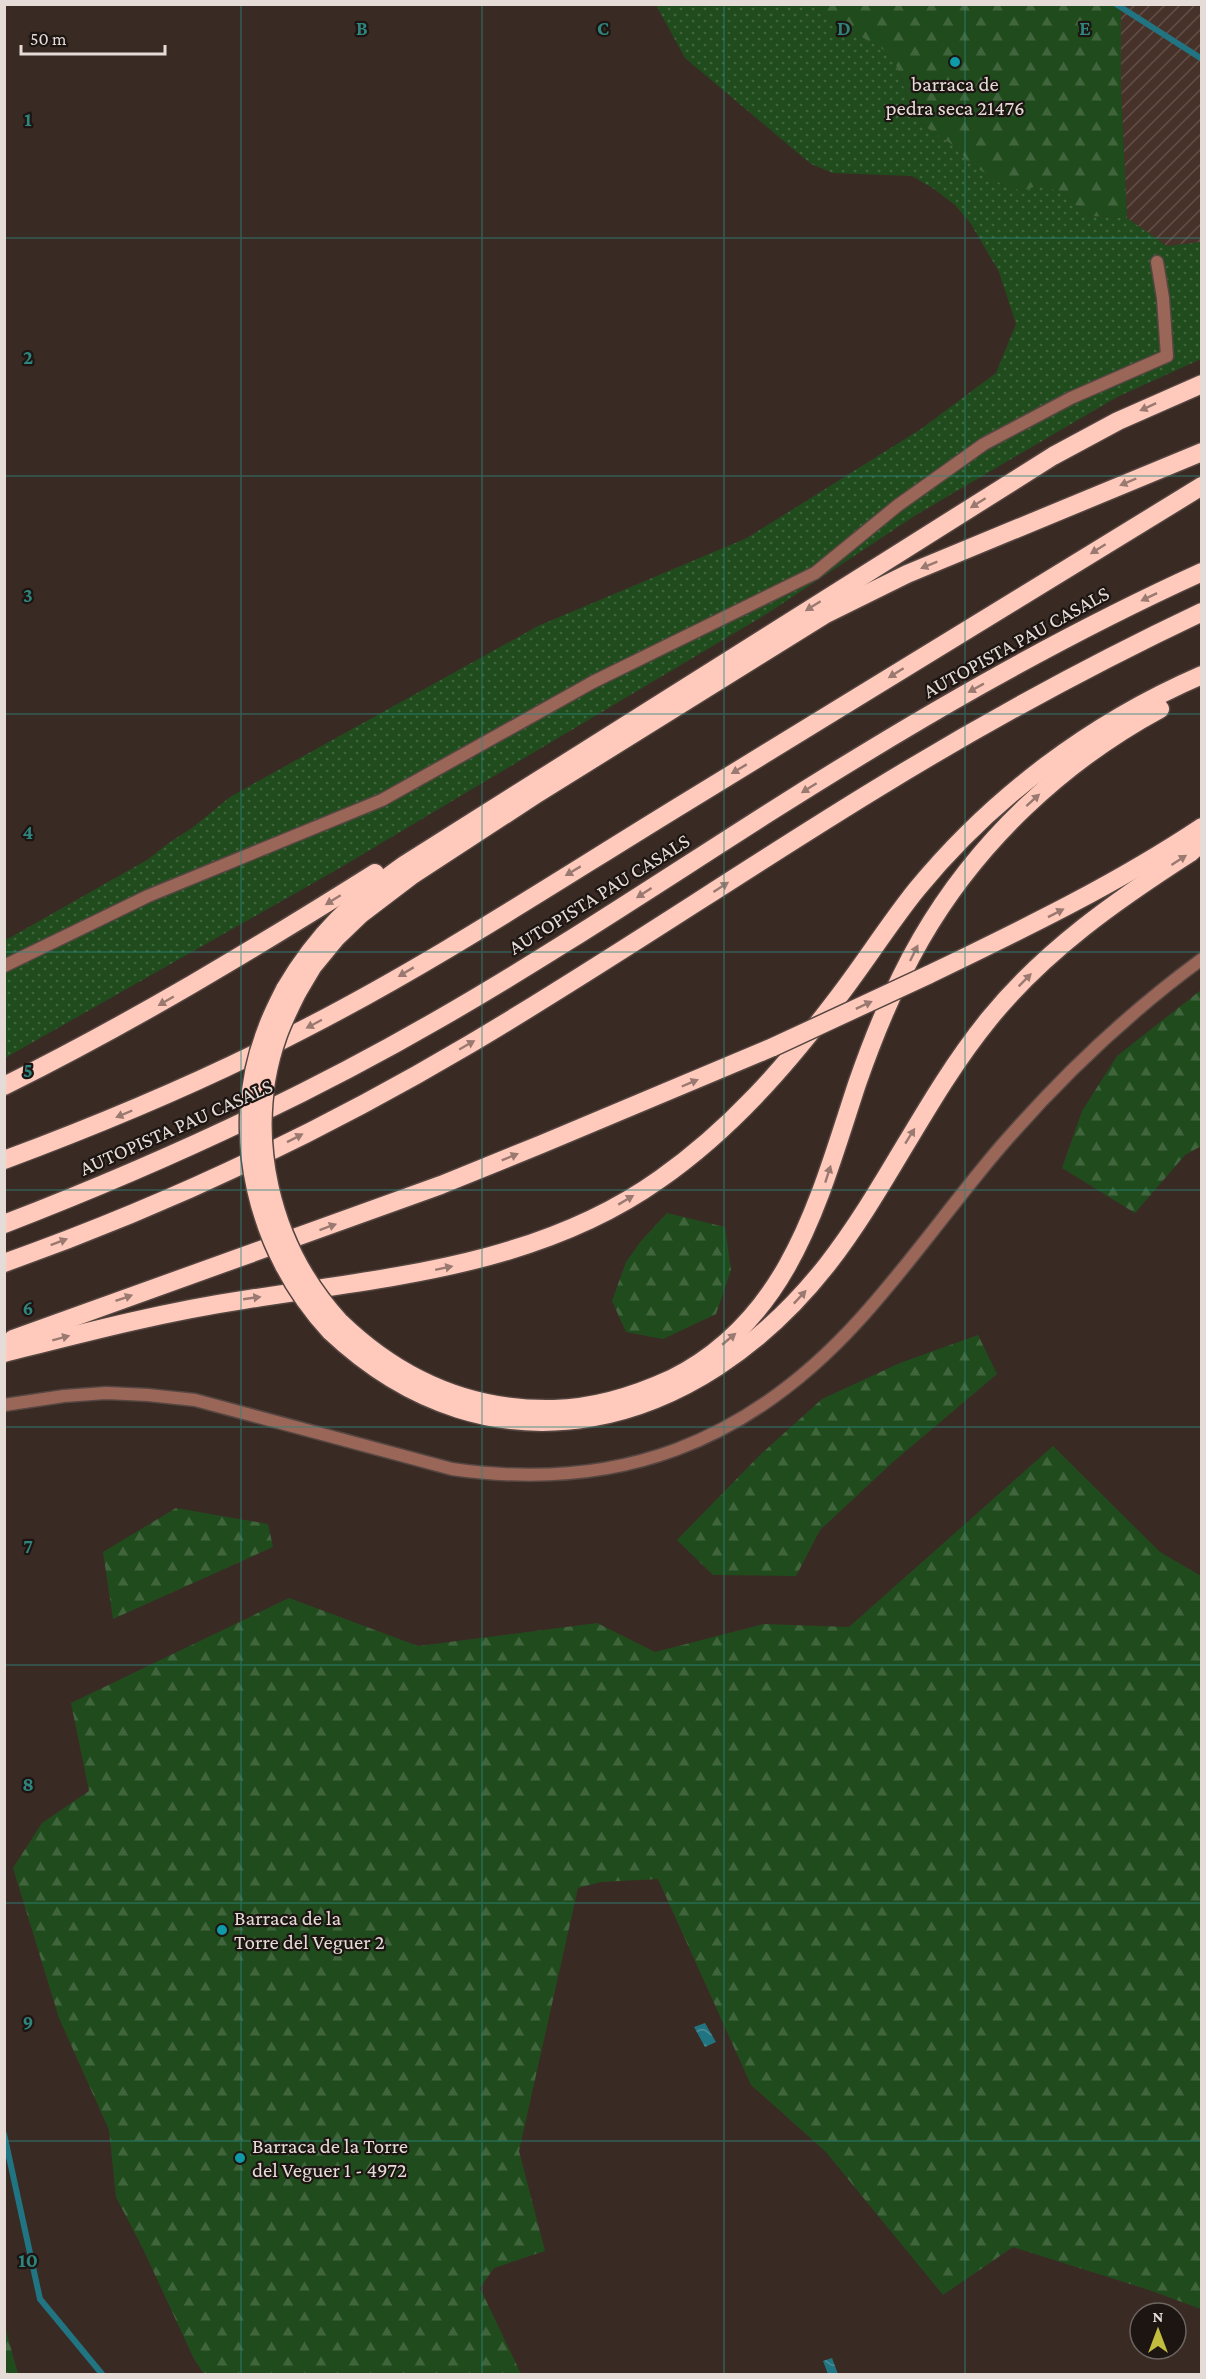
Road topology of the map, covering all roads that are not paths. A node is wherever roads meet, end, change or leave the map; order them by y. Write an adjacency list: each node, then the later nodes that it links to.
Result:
1 (1157, 262): 13 (street)
2 (1202, 384): 9 (highway, one-way to 9)
3 (1202, 452): 14 (highway, one-way to 14)
4 (1202, 486): 16 (highway, one-way to 16)
5 (1202, 572): 17 (highway, AUTOPISTA PAU CASALS, one-way to 17)
6 (1202, 612): 18 (highway, one-way to 6)
7 (1202, 675): 23 (highway, one-way to 7)
8 (1202, 687): 20 (highway, one-way to 8)
9 (528, 785): 14 (highway); 15 (highway, one-way to 15)
10 (1202, 827): 19 (highway, one-way to 10, bridge)
11 (1202, 842): 20 (highway, one-way to 11)
12 (1202, 959): 24 (street)
13 (4, 966)
14 (291, 991): 20 (highway, bridge)
15 (4, 1086)
16 (4, 1161)
17 (4, 1224)
18 (4, 1263)
19 (69, 1317): 21 (highway); 22 (highway)
20 (335, 1326)
21 (4, 1333)
22 (4, 1342)
23 (4, 1353)
24 (4, 1405)

